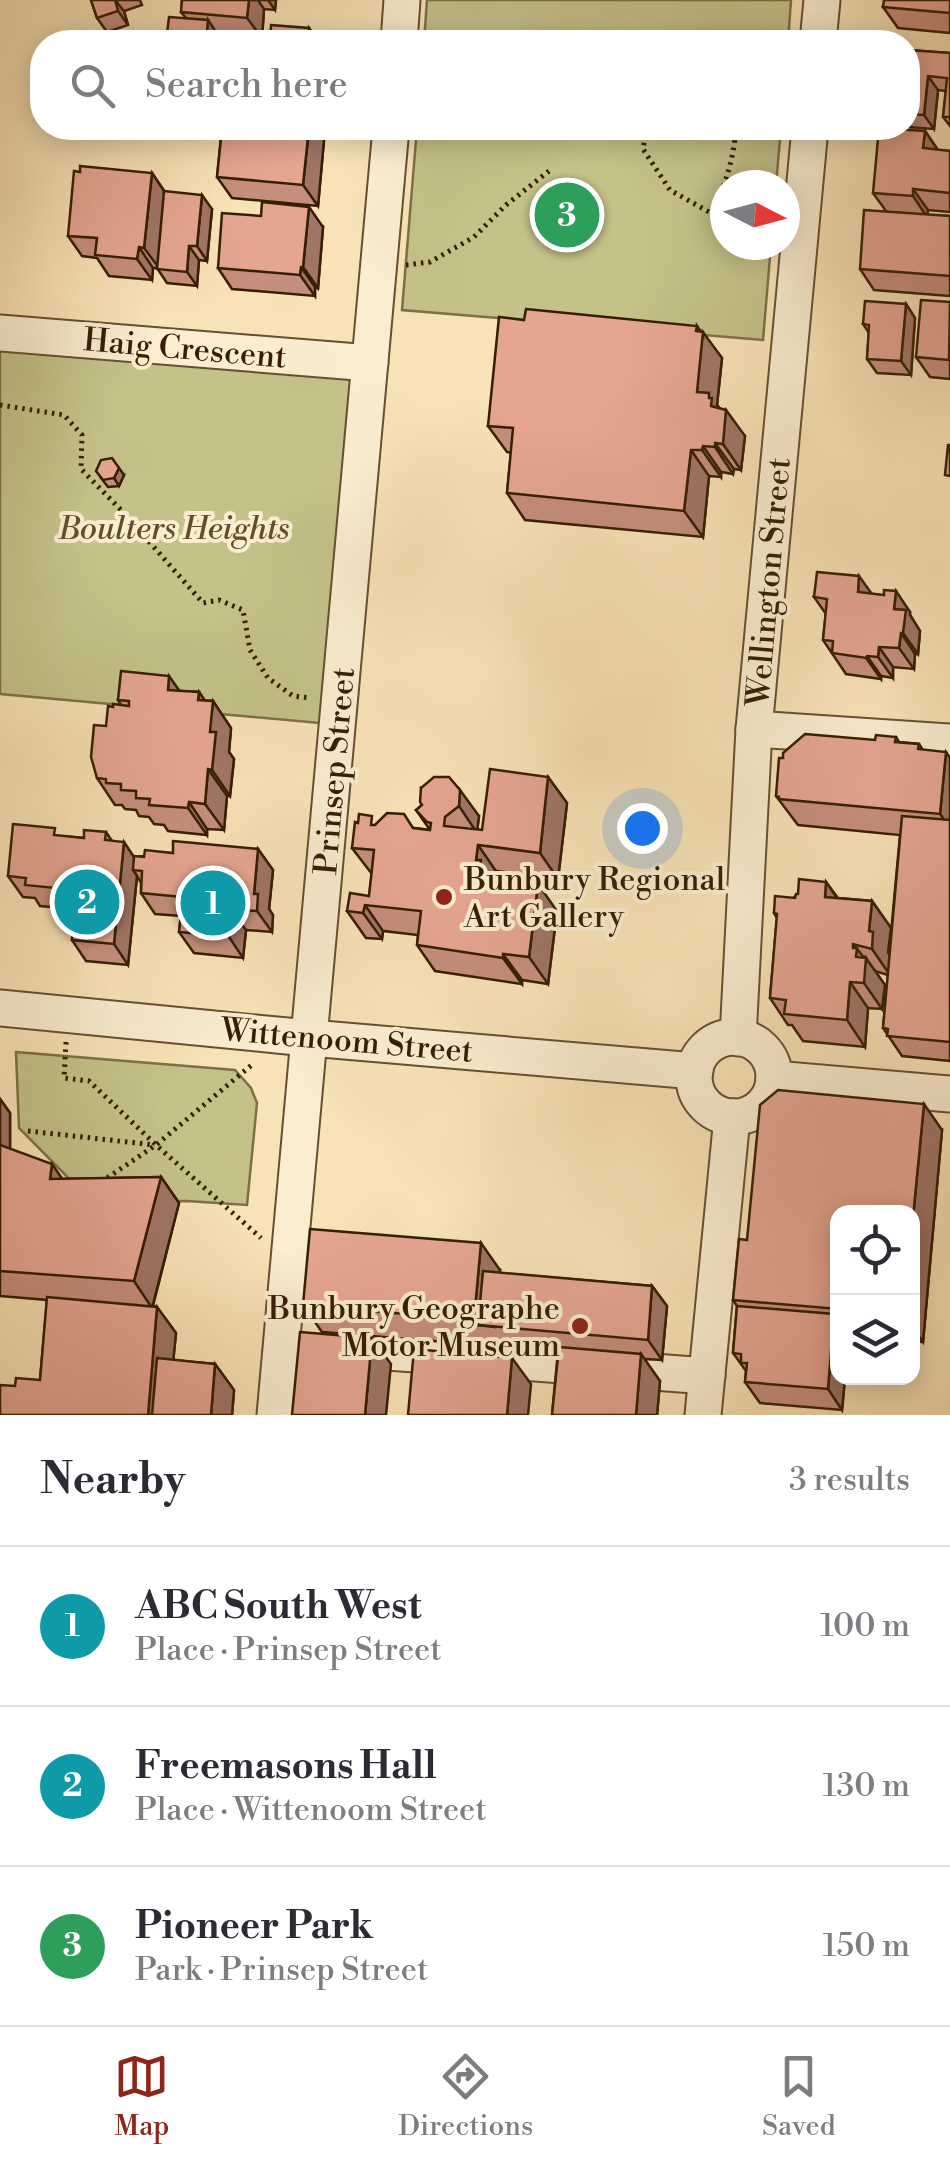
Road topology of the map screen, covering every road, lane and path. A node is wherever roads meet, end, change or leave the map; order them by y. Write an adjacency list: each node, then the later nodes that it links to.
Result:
1 (402, 0): 3 (street)
2 (822, 0): 4 (street)
3 (399, 30)
4 (819, 30)
5 (390, 140): 12 (street, Prinsep Street)
6 (645, 140): 11 (path)
7 (735, 140): 9 (path)
8 (809, 140): 17 (street, Wellington Street)
9 (729, 170)
10 (548, 171): 12 (path)
11 (710, 213)
12 (378, 268): 14 (street, Prinsep Street)
13 (0, 333): 14 (street, Haig Crescent)
14 (370, 362): 16 (street, Prinsep Street)
15 (0, 405): 16 (path)
16 (340, 701): 21 (street, Prinsep Street)
17 (754, 729): 18 (street); 22 (street, Wellington Street)
18 (950, 742)
19 (0, 1008): 20 (street, Wittenoom Street)
20 (68, 1014): 21 (street, Wittenoom Street); 28 (path)
21 (298, 1036): 23 (street, Wittenoom Street); 28 (path); 31 (street, Prinsep Street)
22 (738, 1038): 23 (street); 24 (street)
23 (695, 1071): 26 (street)
24 (774, 1079): 25 (street); 26 (street)
25 (950, 1094)
26 (732, 1118): 32 (street)
27 (28, 1131): 28 (path)
28 (156, 1145): 29 (path); 30 (path)
29 (94, 1186)
30 (274, 1249)
31 (283, 1344): 32 (street); 33 (street, Prinsep Street)
32 (707, 1376): 34 (street)
33 (275, 1415)
34 (703, 1415)

